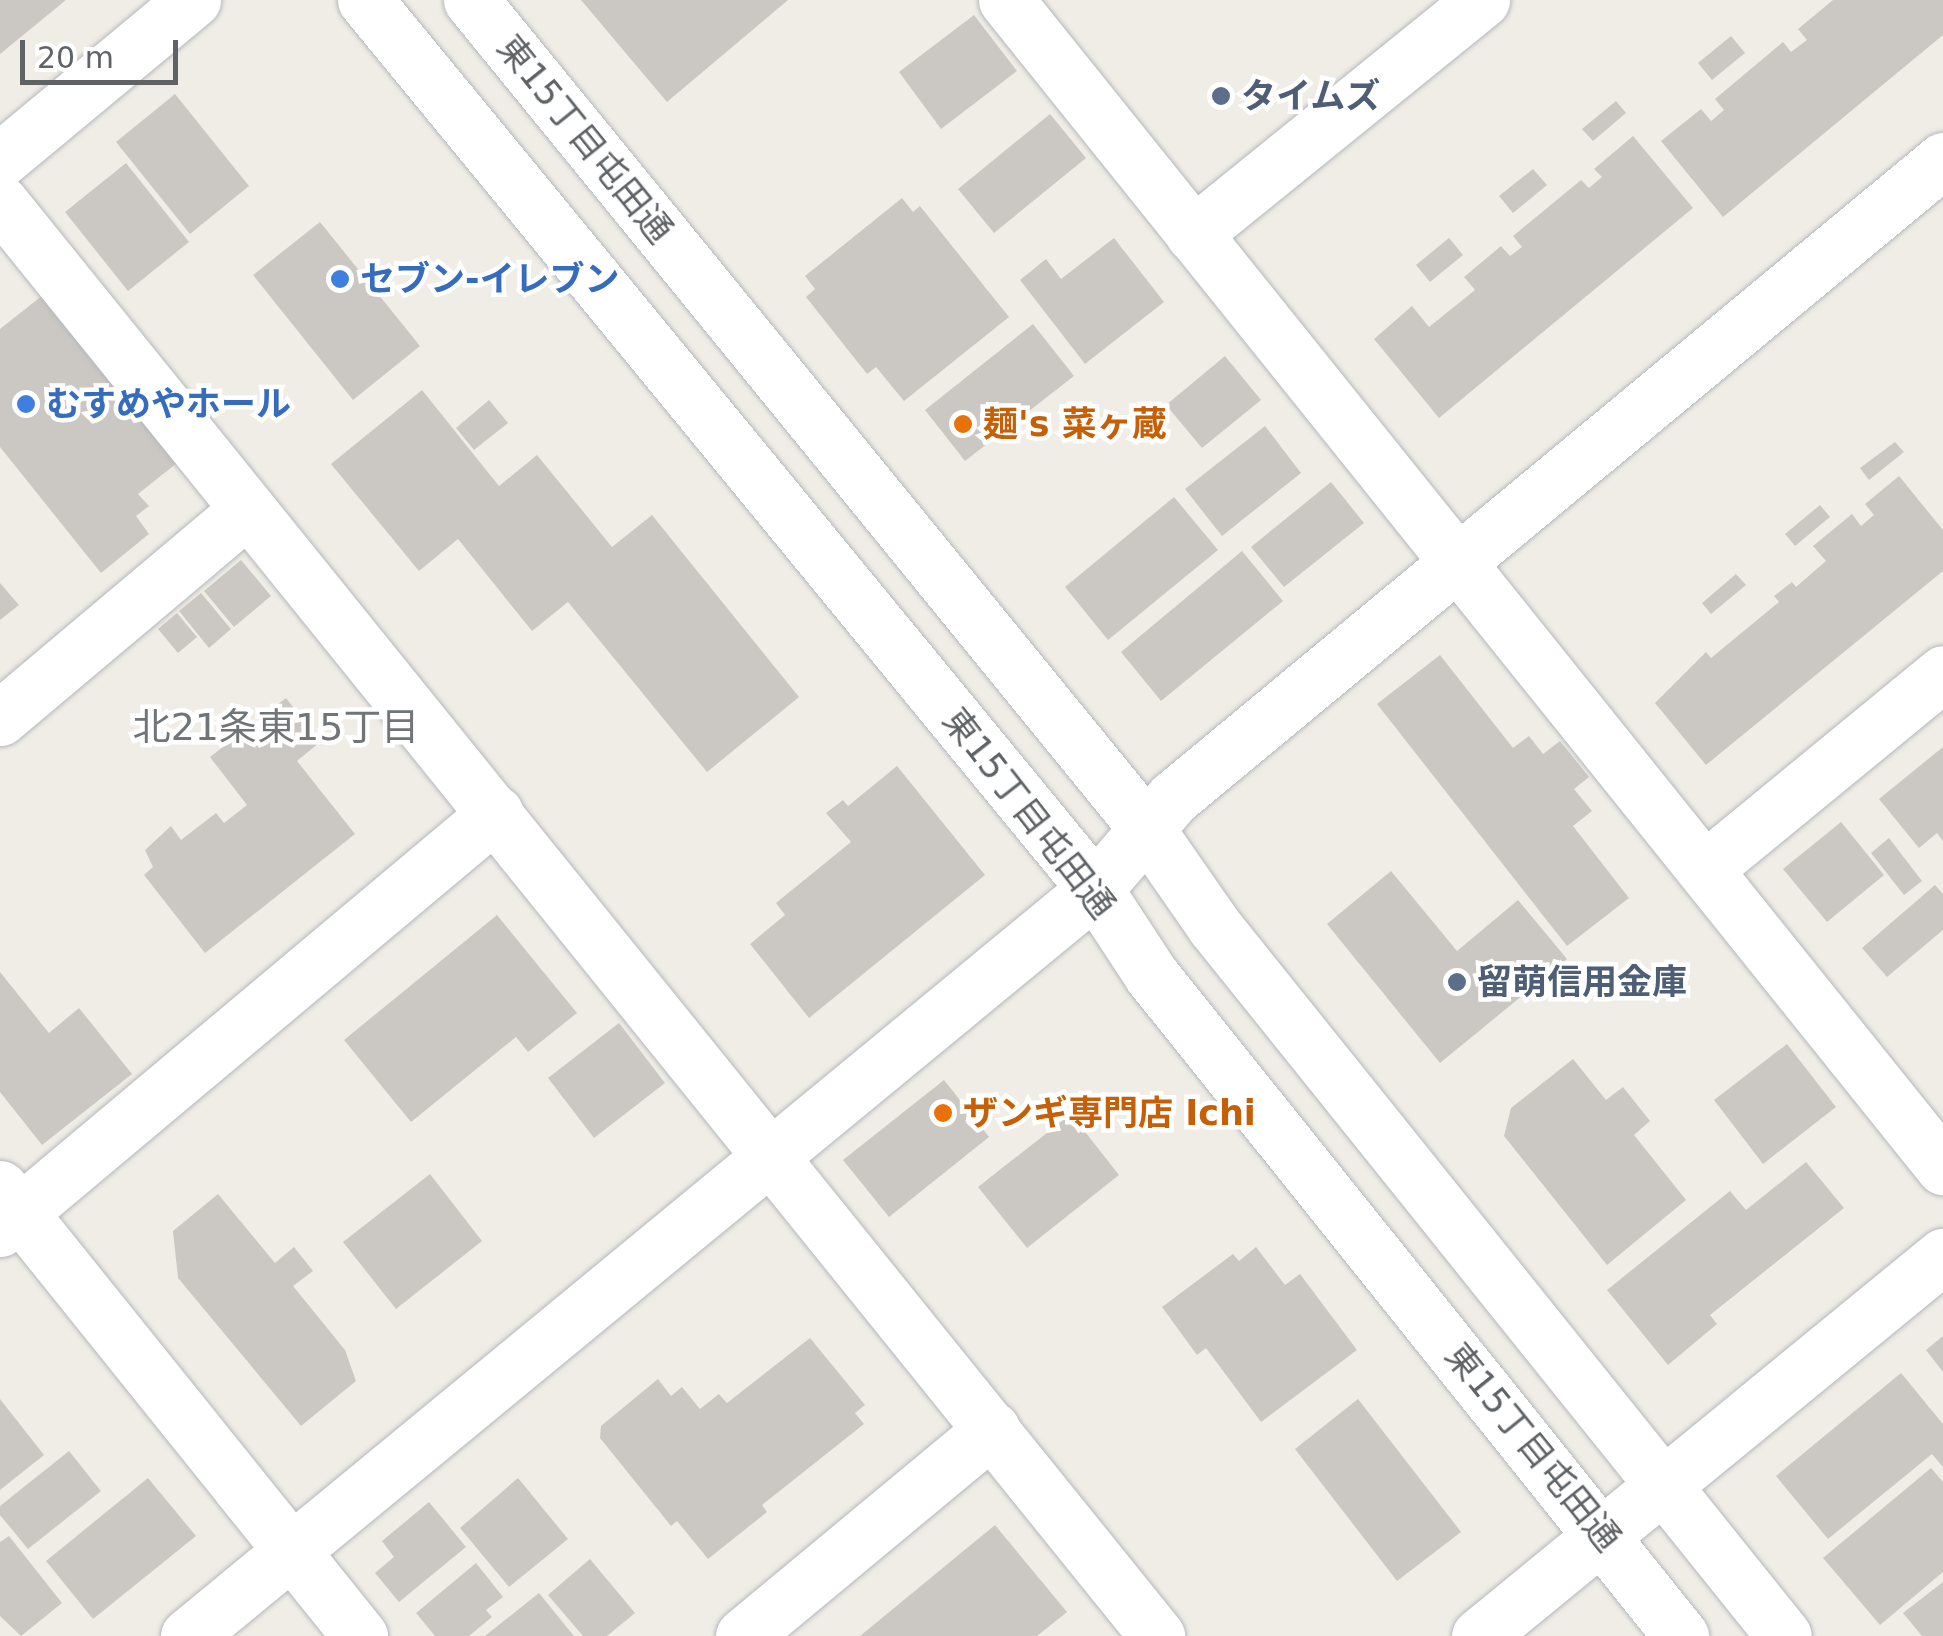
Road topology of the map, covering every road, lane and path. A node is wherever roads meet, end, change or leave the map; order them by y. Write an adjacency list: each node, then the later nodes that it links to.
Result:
1 (194, 0): 6 (street)
2 (365, 0): 17 (street, 東15丁目屯田通)
3 (472, 0): 15 (street, 東15丁目屯田通)
4 (1006, 0): 9 (street)
5 (1482, 0): 9 (street)
6 (0, 160)
7 (1943, 160): 11 (street)
8 (0, 202): 10 (street)
9 (1193, 234): 11 (street)
10 (248, 509): 13 (street); 14 (street)
11 (1458, 563): 15 (street); 16 (street)
12 (1943, 673): 16 (street)
13 (0, 718)
14 (496, 813): 18 (street); 20 (street)
15 (1146, 828): 17 (street); 23 (street, 東15丁目屯田通)
16 (1706, 868): 19 (street)
17 (1095, 889): 18 (street); 24 (street, 東15丁目屯田通)
18 (772, 1154): 22 (street); 25 (street)
19 (1943, 1167)
20 (6, 1210): 25 (street)
21 (1943, 1256): 23 (street)
22 (992, 1428): 28 (street); 29 (street)
23 (1662, 1485): 24 (street); 32 (street, 東15丁目屯田通)
24 (1603, 1530): 30 (street); 31 (street, 東15丁目屯田通)
25 (291, 1550): 26 (street); 27 (street)
26 (188, 1636)
27 (360, 1636)
28 (743, 1636)
29 (1157, 1636)
30 (1479, 1636)
31 (1681, 1636)
32 (1784, 1636)

